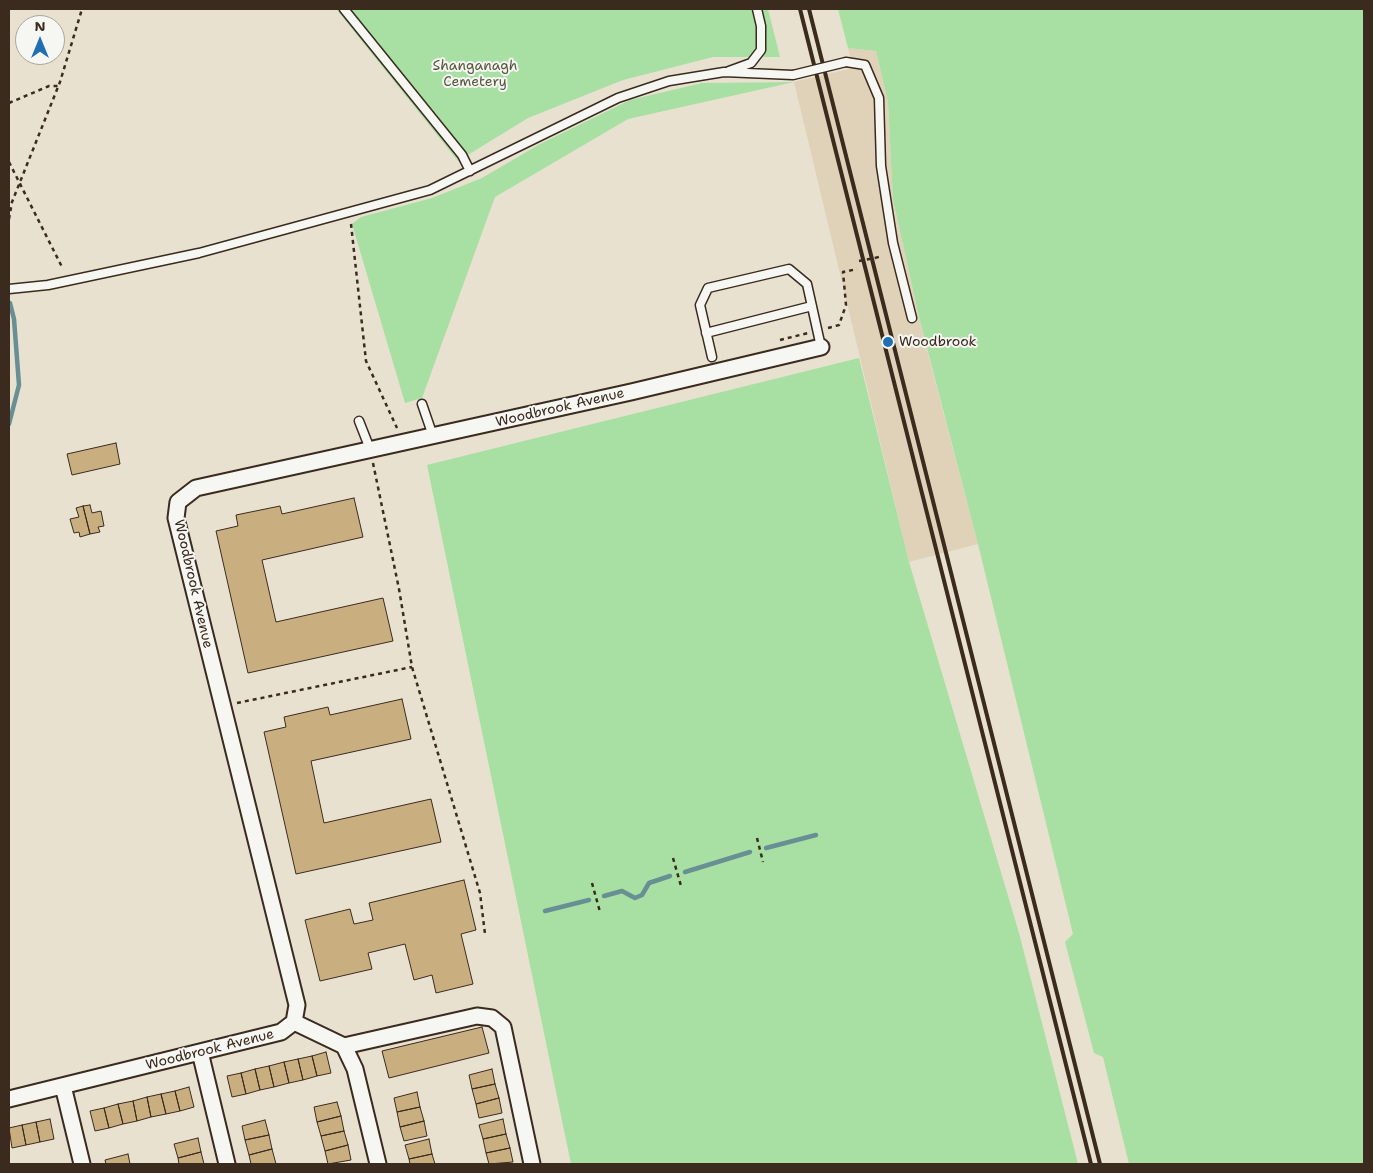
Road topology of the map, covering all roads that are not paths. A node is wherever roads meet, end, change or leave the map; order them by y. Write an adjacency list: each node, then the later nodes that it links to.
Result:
1 (344, 9): 4 (lane)
2 (757, 9): 3 (lane)
3 (724, 72): 4 (lane); 7 (lane, bridge)
4 (470, 171): 5 (lane)
5 (9, 289)
6 (812, 306): 8 (lane); 8 (lane); 9 (lane)
7 (912, 318)
8 (706, 333): 10 (lane)
9 (820, 347): 13 (street, Woodbrook Avenue)
10 (712, 357)
11 (422, 404): 13 (lane)
12 (359, 421): 14 (lane)
13 (433, 436): 14 (street, Woodbrook Avenue)
14 (370, 449): 15 (street, Woodbrook Avenue)
15 (294, 1022): 16 (street); 17 (street, Woodbrook Avenue)
16 (344, 1046): 22 (street); 23 (street)
17 (200, 1052): 18 (street, Woodbrook Avenue); 21 (street)
18 (63, 1086): 19 (street, Woodbrook Avenue); 20 (street)
19 (9, 1099)
20 (82, 1164)
21 (227, 1164)
22 (378, 1164)
23 (532, 1164)

